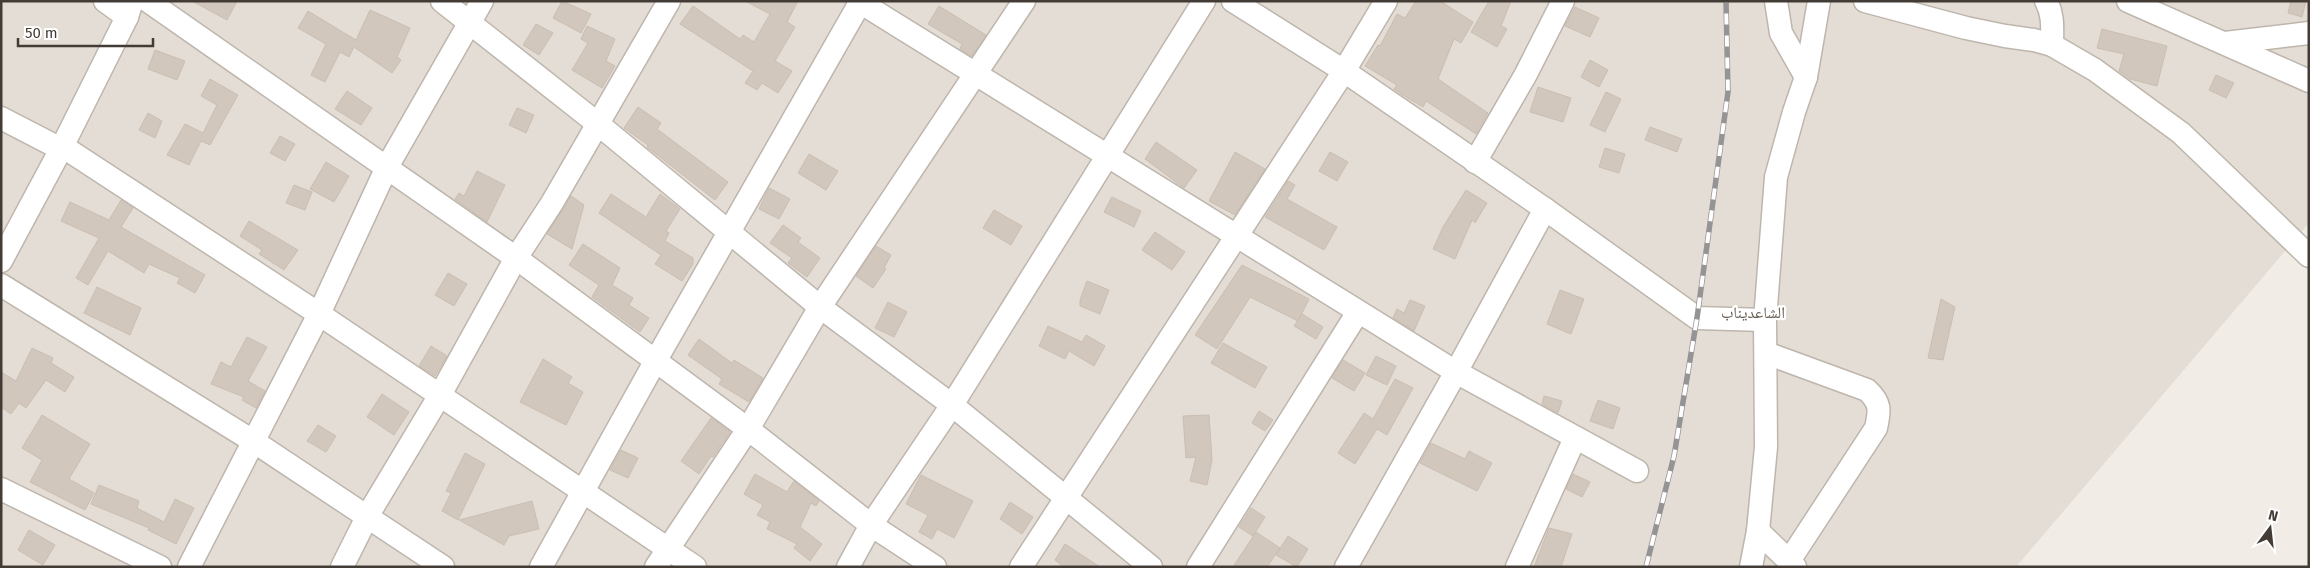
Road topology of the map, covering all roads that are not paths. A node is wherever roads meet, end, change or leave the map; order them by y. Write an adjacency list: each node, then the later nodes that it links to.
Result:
1 (105, 1): 17 (street)
2 (148, 1): 31 (street)
3 (442, 1): 18 (street)
4 (482, 1): 18 (street)
5 (669, 1): 27 (street)
6 (1024, 1): 23 (street)
7 (1204, 1): 29 (street)
8 (1233, 1): 22 (street)
9 (1386, 1): 22 (street)
10 (1563, 1): 30 (street)
11 (1776, 1): 24 (street)
12 (1819, 1): 24 (street)
13 (1865, 1): 21 (street)
14 (2046, 1): 21 (street)
15 (2128, 1): 20 (street)
16 (860, 2): 23 (street); 33 (street)
17 (130, 9): 28 (street)
18 (470, 25): 27 (street); 31 (street)
19 (2309, 33): 20 (street)
20 (2224, 43): 25 (street)
21 (2052, 45): 35 (street)
22 (1344, 72): 30 (street); 34 (street)
23 (976, 74): 29 (street); 39 (street)
24 (1806, 77): 42 (street)
25 (2309, 81)
26 (1, 118): 28 (street)
27 (598, 124): 33 (street); 36 (street)
28 (62, 147): 37 (street); 41 (street)
29 (1108, 155): 34 (street); 47 (street)
30 (1475, 162): 32 (street)
31 (387, 167): 36 (street); 41 (street)
32 (1544, 209): 42 (street); 45 (street)
33 (729, 233): 39 (street); 44 (street)
34 (1236, 237): 40 (street); 54 (street)
35 (2309, 256)
36 (516, 258): 44 (street); 46 (street)
37 (1, 261)
38 (1, 285): 50 (street)
39 (820, 307): 47 (street); 48 (street)
40 (1358, 312): 45 (street); 71 (street)
41 (319, 314): 46 (street); 50 (street)
42 (1765, 320): 43 (street)
43 (1766, 353): 57 (street); 59 (street)
44 (656, 360): 48 (street); 53 (street)
45 (1456, 372): 49 (street); 72 (street)
46 (440, 396): 53 (street); 55 (street)
47 (952, 405): 54 (street); 56 (street)
48 (748, 429): 56 (street); 58 (street)
49 (1575, 438): 51 (street); 73 (street)
50 (253, 441): 55 (street); 61 (street)
51 (1637, 471)
52 (1, 490): 60 (street)
53 (584, 492): 58 (street); 64 (street)
54 (1066, 498): 69 (street); 70 (street)
55 (368, 516): 62 (street); 63 (street)
56 (871, 525): 67 (street); 68 (street)
57 (1758, 531): 59 (street); 74 (street)
58 (668, 548): 65 (street); 66 (street)
59 (1792, 564)
60 (160, 567)
61 (189, 567)
62 (342, 567)
63 (443, 567)
64 (540, 567)
65 (656, 567)
66 (695, 567)
67 (848, 567)
68 (935, 567)
69 (1021, 567)
70 (1151, 567)
71 (1198, 567)
72 (1346, 567)
73 (1517, 567)
74 (1751, 567)

